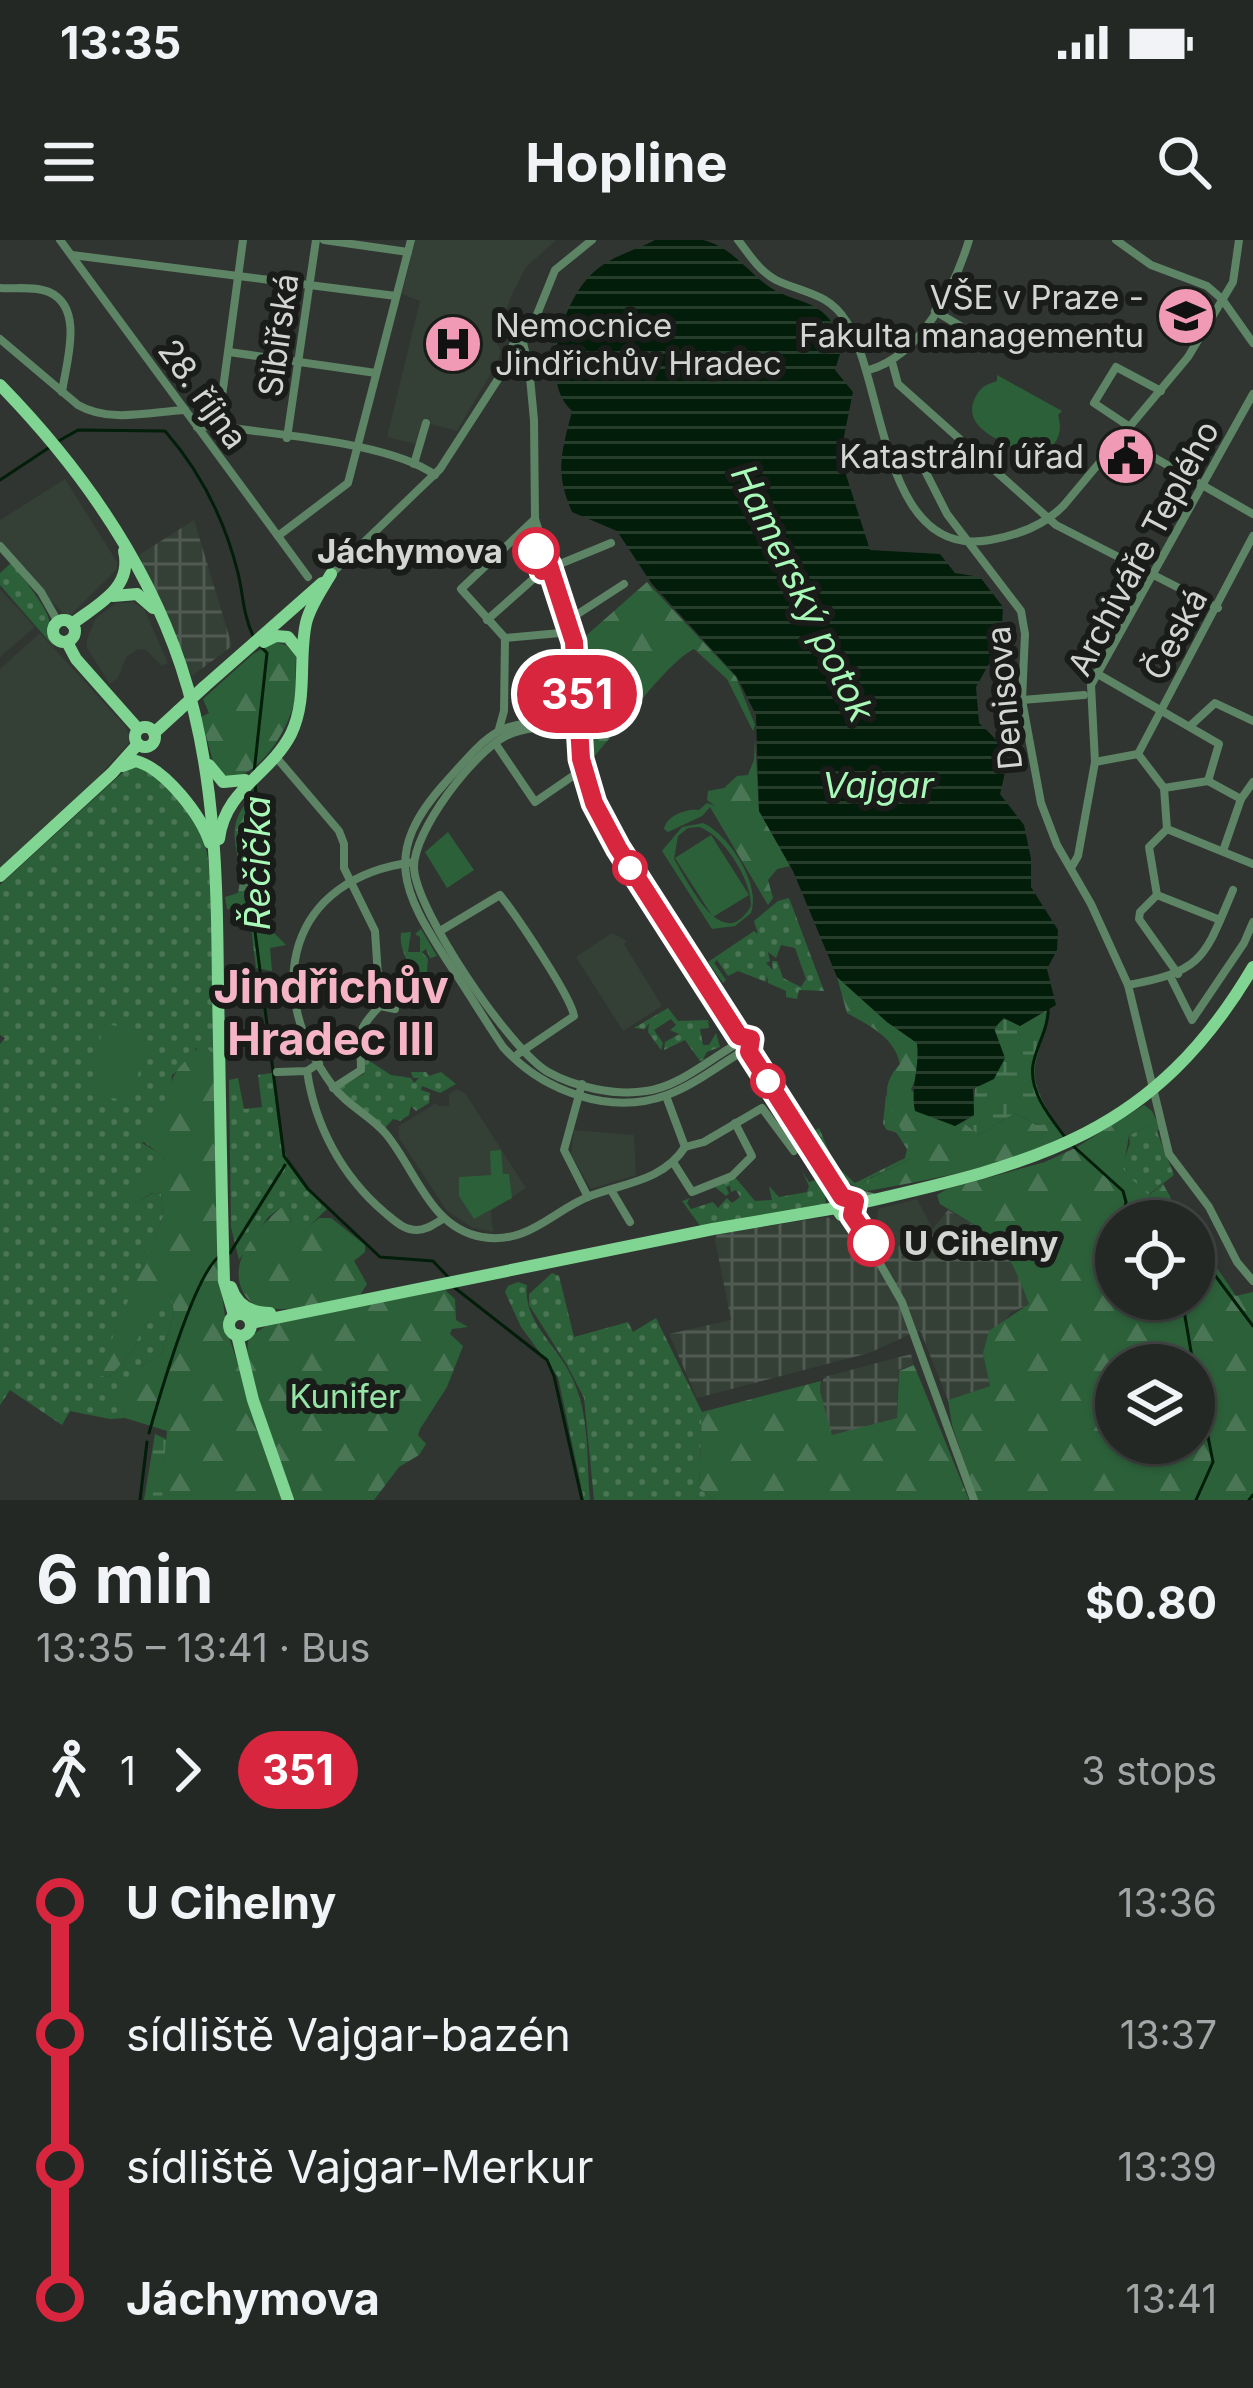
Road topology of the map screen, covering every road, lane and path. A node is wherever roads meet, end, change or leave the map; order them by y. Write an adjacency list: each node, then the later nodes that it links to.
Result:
1 (60, 240): 11 (street, 28. října)
2 (243, 240): 12 (street)
3 (320, 240): 10 (street); 13 (street, Sibiřská)
4 (411, 240): 10 (street)
5 (592, 240): 21 (street)
6 (738, 240): 25 (street)
7 (969, 240): 17 (street)
8 (1116, 240): 16 (street)
9 (1239, 240): 16 (street)
10 (408, 252): 15 (street)
11 (71, 254): 12 (street); 31 (street, 28. října)
12 (238, 277): 13 (street); 22 (street)
13 (310, 287): 15 (street); 23 (street, Sibiřská)
14 (0, 288): 28 (street)
15 (396, 296): 26 (street)
16 (1222, 299): 19 (street); 29 (street)
17 (935, 310): 20 (street); 24 (street)
18 (0, 339): 28 (street)
19 (1253, 344)
20 (992, 345)
21 (521, 349): 41 (street); 44 (street)
22 (229, 352): 23 (street); 33 (street)
23 (298, 362): 26 (street); 36 (street, Sibiřská)
24 (892, 362): 25 (street); 45 (street)
25 (868, 370): 49 (street)
26 (376, 373): 38 (street)
27 (0, 385): 46 (main road)
28 (62, 392): 31 (street)
29 (1161, 392): 35 (street); 35 (street)
30 (1253, 394): 42 (street, Archiváře Teplého)
31 (185, 410): 34 (street, 28. října)
32 (426, 423): 40 (street)
33 (218, 426): 34 (street); 36 (street)
34 (196, 427): 47 (street, 28. října)
35 (1130, 427): 37 (street)
36 (287, 437): 38 (street)
37 (1120, 438): 42 (street); 45 (street)
38 (358, 448): 40 (street); 47 (street)
39 (918, 457): 49 (street, Denisova)
40 (415, 464): 41 (street)
41 (435, 475): 53 (street)
42 (1202, 485): 43 (street); 54 (street, Archiváře Teplého)
43 (1253, 514)
44 (535, 519): 52 (street); 60 (street)
45 (1049, 519): 49 (street); 54 (street)
46 (117, 532): 57 (main road); 62 (main road)
47 (278, 536): 55 (street, 28. října)
48 (1253, 536): 59 (street, Česká)
49 (969, 541): 71 (street, Denisova)
50 (611, 543): 52 (street)
51 (0, 546): 63 (street)
52 (547, 568): 60 (street); 61 (street)
53 (331, 574): 58 (main road); 64 (main road)
54 (1151, 574): 59 (street); 68 (street, Archiváře Teplého)
55 (308, 577)
56 (624, 584): 61 (street)
57 (106, 599): 62 (main road); 63 (main road)
58 (293, 608): 64 (main road); 67 (main road); 69 (main road)
59 (1217, 608): 72 (street, Česká)
60 (487, 620): 66 (street)
61 (567, 621): 65 (street)
62 (163, 622): 83 (main road)
63 (65, 623): 79 (main road)
64 (306, 623): 67 (main road)
65 (571, 632): 66 (street); 75 (street)
66 (505, 638): 73 (street)
67 (302, 657): 69 (main road); 82 (main road)
68 (1096, 673): 72 (street); 84 (street, Archiváře Teplého)
69 (219, 675): 79 (main road, bridge)
70 (1084, 695): 71 (street)
71 (1022, 700): 99 (street, Denisova)
72 (1161, 710): 77 (street); 81 (street, Česká)
73 (504, 711): 76 (street); 78 (street)
74 (1253, 721): 77 (street)
75 (578, 723): 76 (street); 80 (street); 86 (street)
76 (513, 724): 78 (street)
77 (1190, 726): 89 (street)
78 (499, 729): 80 (street); 93 (street)
79 (140, 740): 85 (main road); 87 (main road)
80 (495, 743): 86 (street); 93 (street)
81 (1138, 754): 84 (street); 91 (street)
82 (276, 756): 88 (main road); 102 (street)
83 (204, 758): 88 (main road); 92 (main road); 98 (main road)
84 (1095, 762): 99 (street, Archiváře Teplého)
85 (151, 766): 87 (main road); 92 (main road)
86 (583, 769): 113 (street)
87 (112, 773): 101 (main road)
88 (252, 777): 98 (main road)
89 (1208, 782): 91 (street); 94 (street)
90 (1253, 782): 94 (street)
91 (1164, 788): 95 (street)
92 (176, 791): 98 (main road)
93 (443, 793): 97 (street)
94 (1241, 799): 96 (street)
95 (1167, 829): 96 (street); 104 (street)
96 (1223, 851): 100 (street)
97 (409, 862): 102 (street); 107 (street); 114 (street)
98 (216, 864): 137 (main road)
99 (1068, 864): 110 (street, Denisova)
100 (1253, 864)
101 (0, 876)
102 (349, 879): 111 (street); 115 (street)
103 (1233, 890): 105 (street)
104 (1157, 895): 105 (street); 109 (street)
105 (1220, 920): 109 (street)
106 (1253, 922): 109 (street)
107 (440, 931): 114 (street); 114 (street)
108 (1253, 967): 120 (main road)
109 (1174, 975): 110 (street)
110 (1128, 985): 120 (street, Denisova)
111 (380, 1006): 112 (street); 119 (street)
112 (395, 1009)
113 (741, 1046): 121 (street); 123 (street)
114 (518, 1055): 118 (street); 122 (street)
115 (319, 1063): 116 (street); 119 (street)
116 (308, 1071): 117 (street); 135 (street)
117 (277, 1072)
118 (582, 1084): 121 (street); 122 (street)
119 (333, 1088): 135 (street)
120 (1153, 1088): 132 (main road); 138 (street, Denisova)
121 (664, 1091): 122 (street); 126 (street)
122 (578, 1096): 131 (street)
123 (785, 1109): 124 (street); 129 (street)
124 (770, 1118): 125 (street); 127 (street)
125 (735, 1123): 126 (street); 128 (street)
126 (685, 1147): 128 (street)
127 (794, 1151)
128 (673, 1162): 130 (street)
129 (830, 1176): 132 (street); 133 (street)
130 (611, 1190): 131 (street); 136 (street)
131 (588, 1197): 135 (street)
132 (879, 1198): 134 (main road)
133 (839, 1203): 134 (main road); 139 (main road)
134 (854, 1209): 144 (street)
135 (442, 1219)
136 (630, 1222)
137 (224, 1258): 139 (main road); 140 (main road)
138 (1253, 1281)
139 (307, 1311): 141 (main road)
140 (234, 1316): 141 (main road); 142 (main road)
141 (251, 1323): 142 (main road)
142 (237, 1335): 143 (main road)
143 (288, 1500)
144 (974, 1500)

